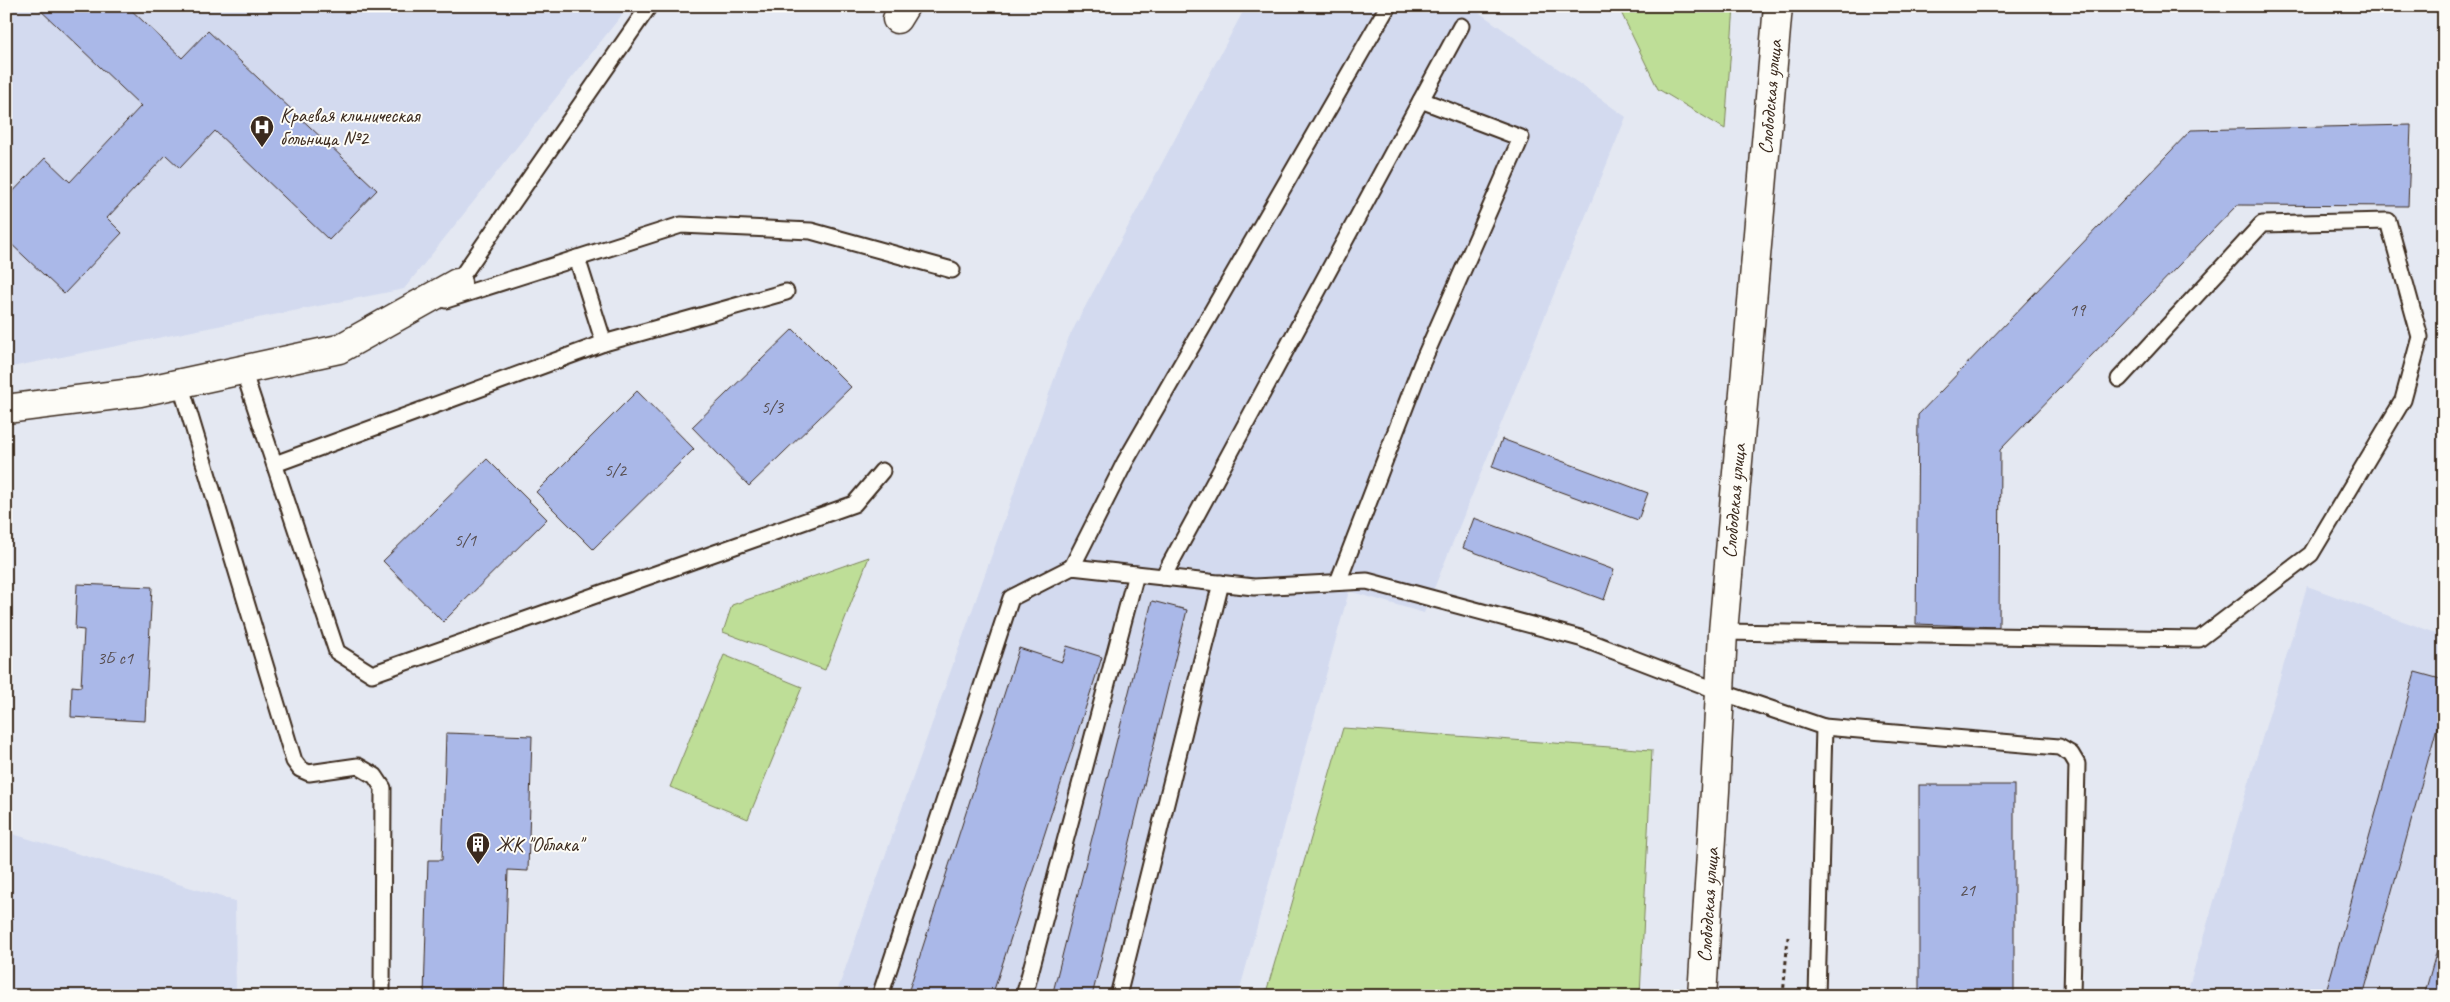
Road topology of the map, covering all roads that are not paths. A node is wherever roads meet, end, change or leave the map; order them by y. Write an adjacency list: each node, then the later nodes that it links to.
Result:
1 (649, 6): 8 (lane)
2 (1388, 6): 18 (lane)
3 (1778, 6): 23 (street, Слободская улица)
4 (1461, 26): 5 (lane)
5 (1421, 100): 20 (lane); 21 (lane)
6 (577, 258): 7 (lane); 10 (lane); 11 (lane)
7 (952, 270)
8 (457, 283): 10 (street)
9 (786, 292): 11 (lane)
10 (401, 314): 12 (street)
11 (604, 343): 16 (lane)
12 (243, 370): 14 (street); 16 (lane)
13 (2119, 379): 23 (lane)
14 (180, 384): 15 (street); 26 (lane)
15 (6, 409)
16 (275, 464): 17 (lane)
17 (882, 471)
18 (1072, 567): 19 (lane); 27 (lane)
19 (1136, 574): 20 (lane); 28 (lane)
20 (1163, 577): 22 (lane)
21 (1338, 582): 22 (lane); 24 (lane)
22 (1221, 583): 29 (lane)
23 (1722, 632): 24 (street, Слободская улица)
24 (1718, 691): 25 (lane); 30 (street, Слободская улица)
25 (1824, 727): 31 (lane); 32 (lane)
26 (382, 996)
27 (880, 996)
28 (1024, 996)
29 (1118, 996)
30 (1702, 996)
31 (1818, 996)
32 (2072, 996)

